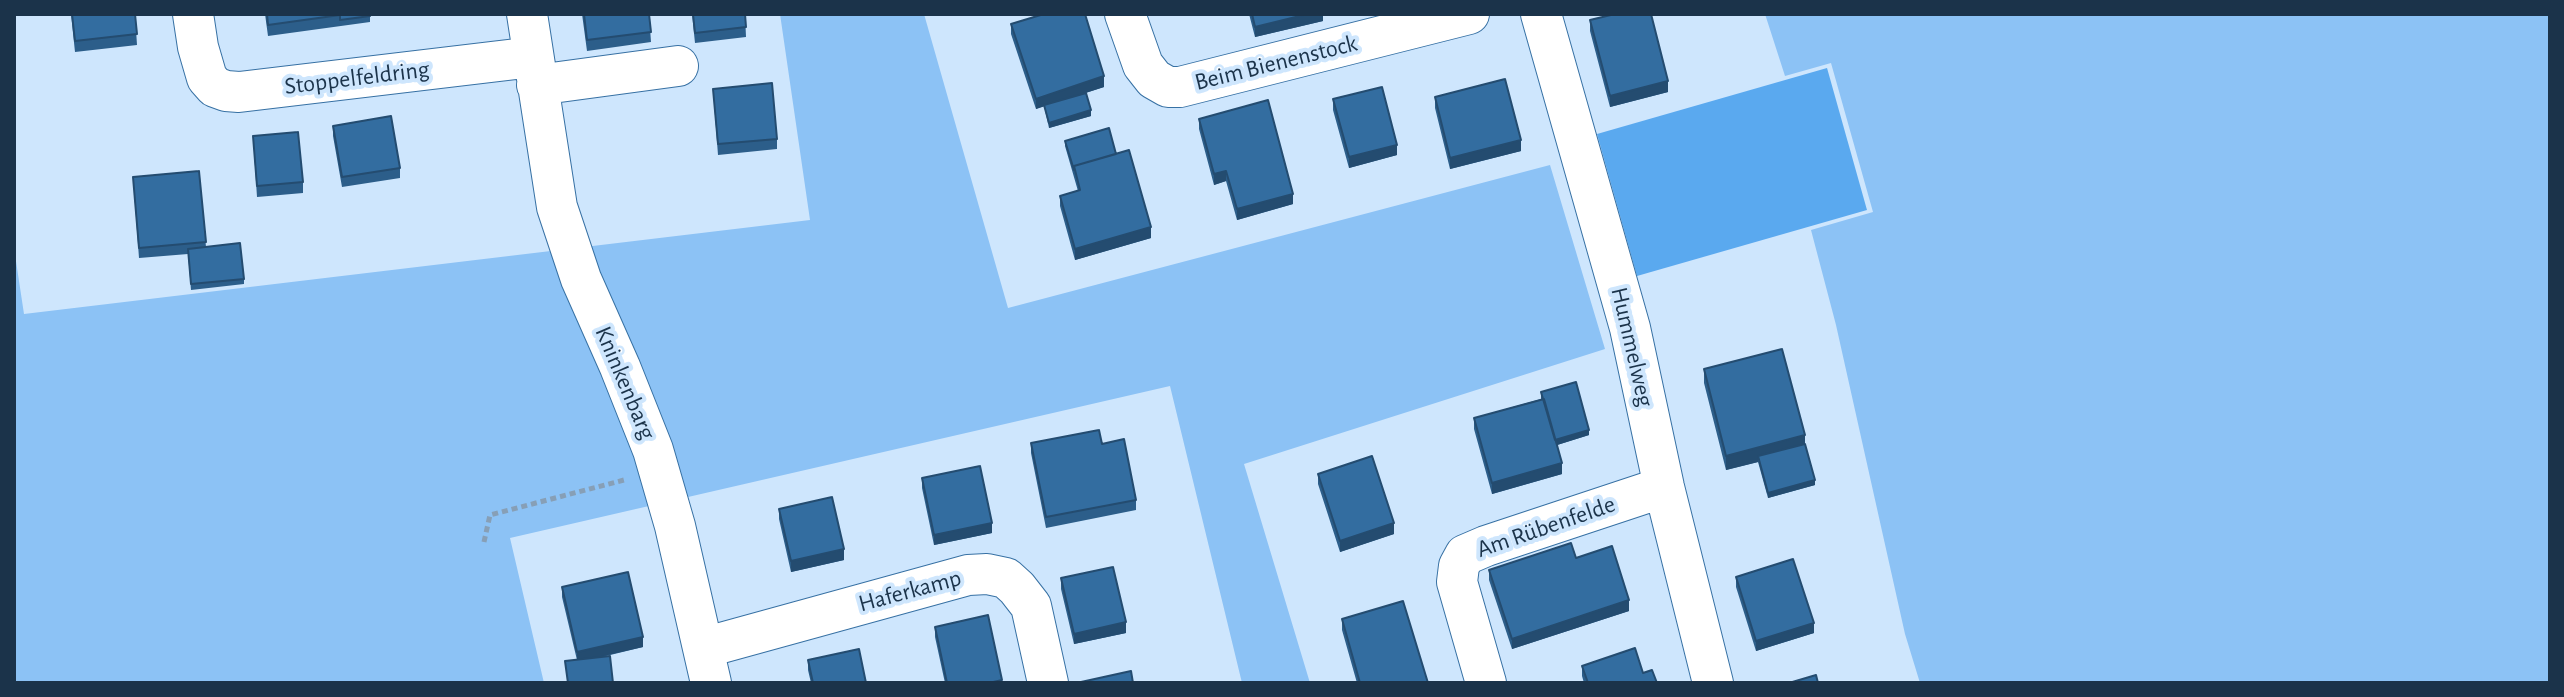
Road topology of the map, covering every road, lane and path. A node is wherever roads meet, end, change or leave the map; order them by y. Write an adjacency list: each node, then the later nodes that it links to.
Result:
1 (193, 14): 7 (street, Stoppelfeldring)
2 (527, 14): 7 (street)
3 (1125, 14): 4 (street, Beim Bienenstock)
4 (1469, 14)
5 (1541, 14): 9 (street, Hummelweg)
6 (678, 66): 7 (street)
7 (535, 71): 8 (street, Kninkenbarg)
8 (659, 471): 10 (path); 11 (street, Kninkenbarg)
9 (1664, 487): 13 (street, Am Rübenfelde); 14 (street, Hummelweg)
10 (484, 542)
11 (707, 665): 12 (street, Haferkamp)
12 (1048, 683)
13 (1486, 683)
14 (1713, 683)

